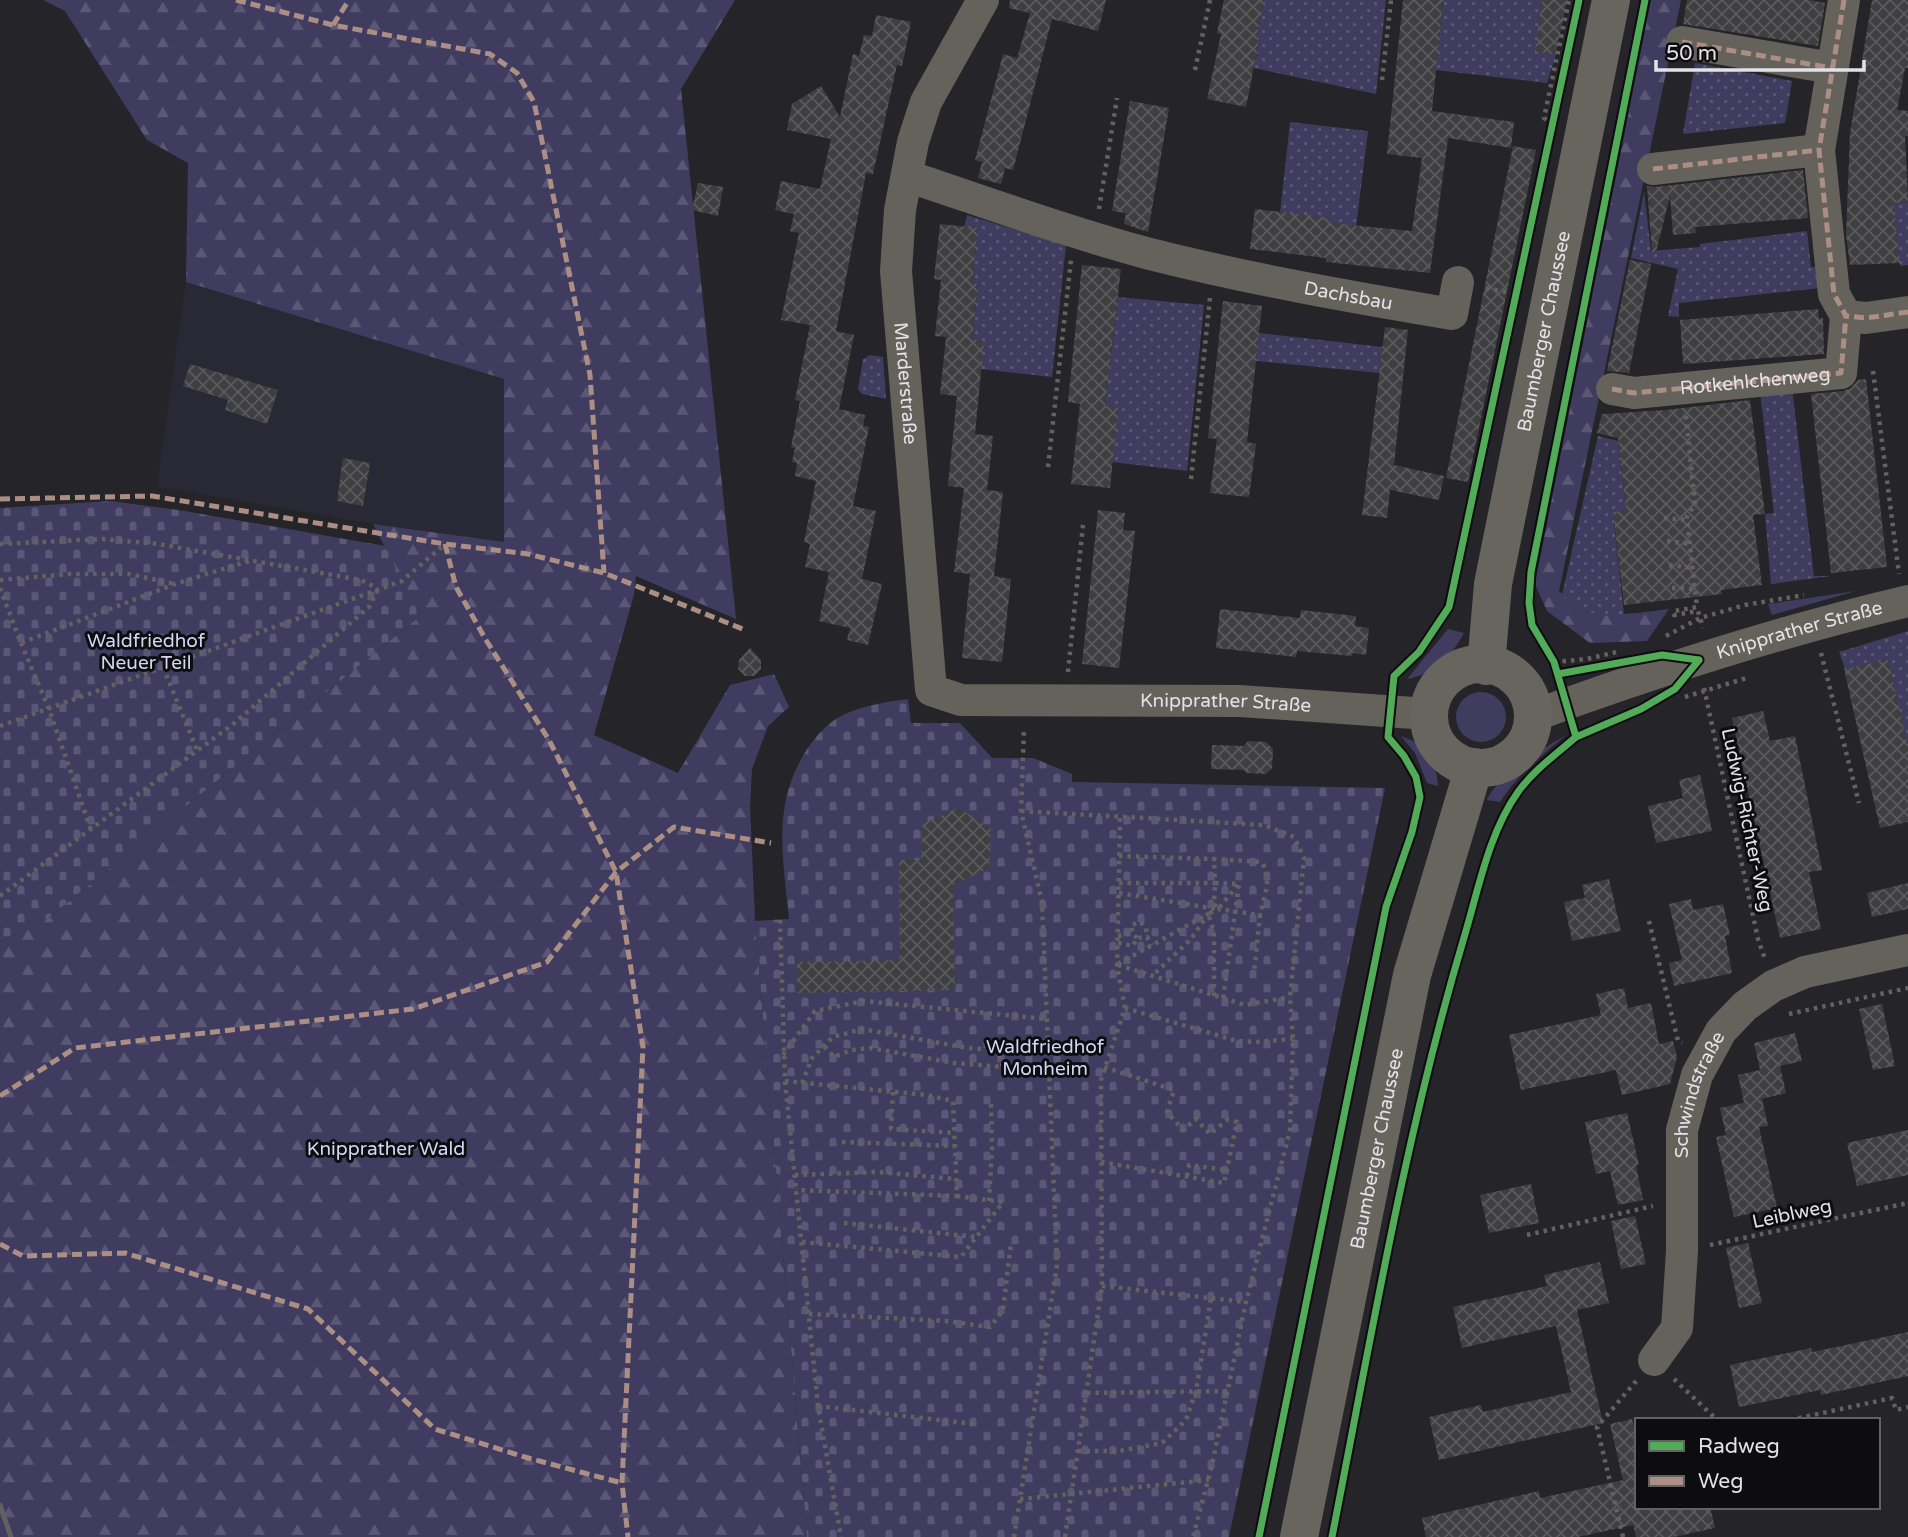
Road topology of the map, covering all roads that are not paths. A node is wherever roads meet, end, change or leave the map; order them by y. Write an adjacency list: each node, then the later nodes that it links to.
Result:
1 (983, 0): 8 (street, Marderstraße)
2 (1611, 0): 14 (street, Baumberger Chaussee)
3 (1844, 0): 5 (street, Rotkehlchenweg)
4 (1682, 42): 5 (street)
5 (1832, 68): 6 (street, Rotkehlchenweg)
6 (1819, 150): 7 (street); 11 (street, Rotkehlchenweg)
7 (1653, 169)
8 (907, 176): 9 (street, Dachsbau); 15 (street, Marderstraße)
9 (1458, 282)
10 (1908, 312): 11 (street)
11 (1846, 316): 12 (street, Rotkehlchenweg)
12 (1612, 389)
13 (1908, 601): 16 (street, Knipprather Straße)
14 (1486, 666): 16 (street); 17 (street)
15 (1026, 701): 17 (street, Knipprather Straße)
16 (1550, 710): 18 (street)
17 (1428, 714): 18 (street)
18 (1475, 767): 21 (street, Baumberger Chaussee)
19 (1908, 950): 20 (street, Schwindstraße)
20 (1654, 1360)
21 (1299, 1537)

